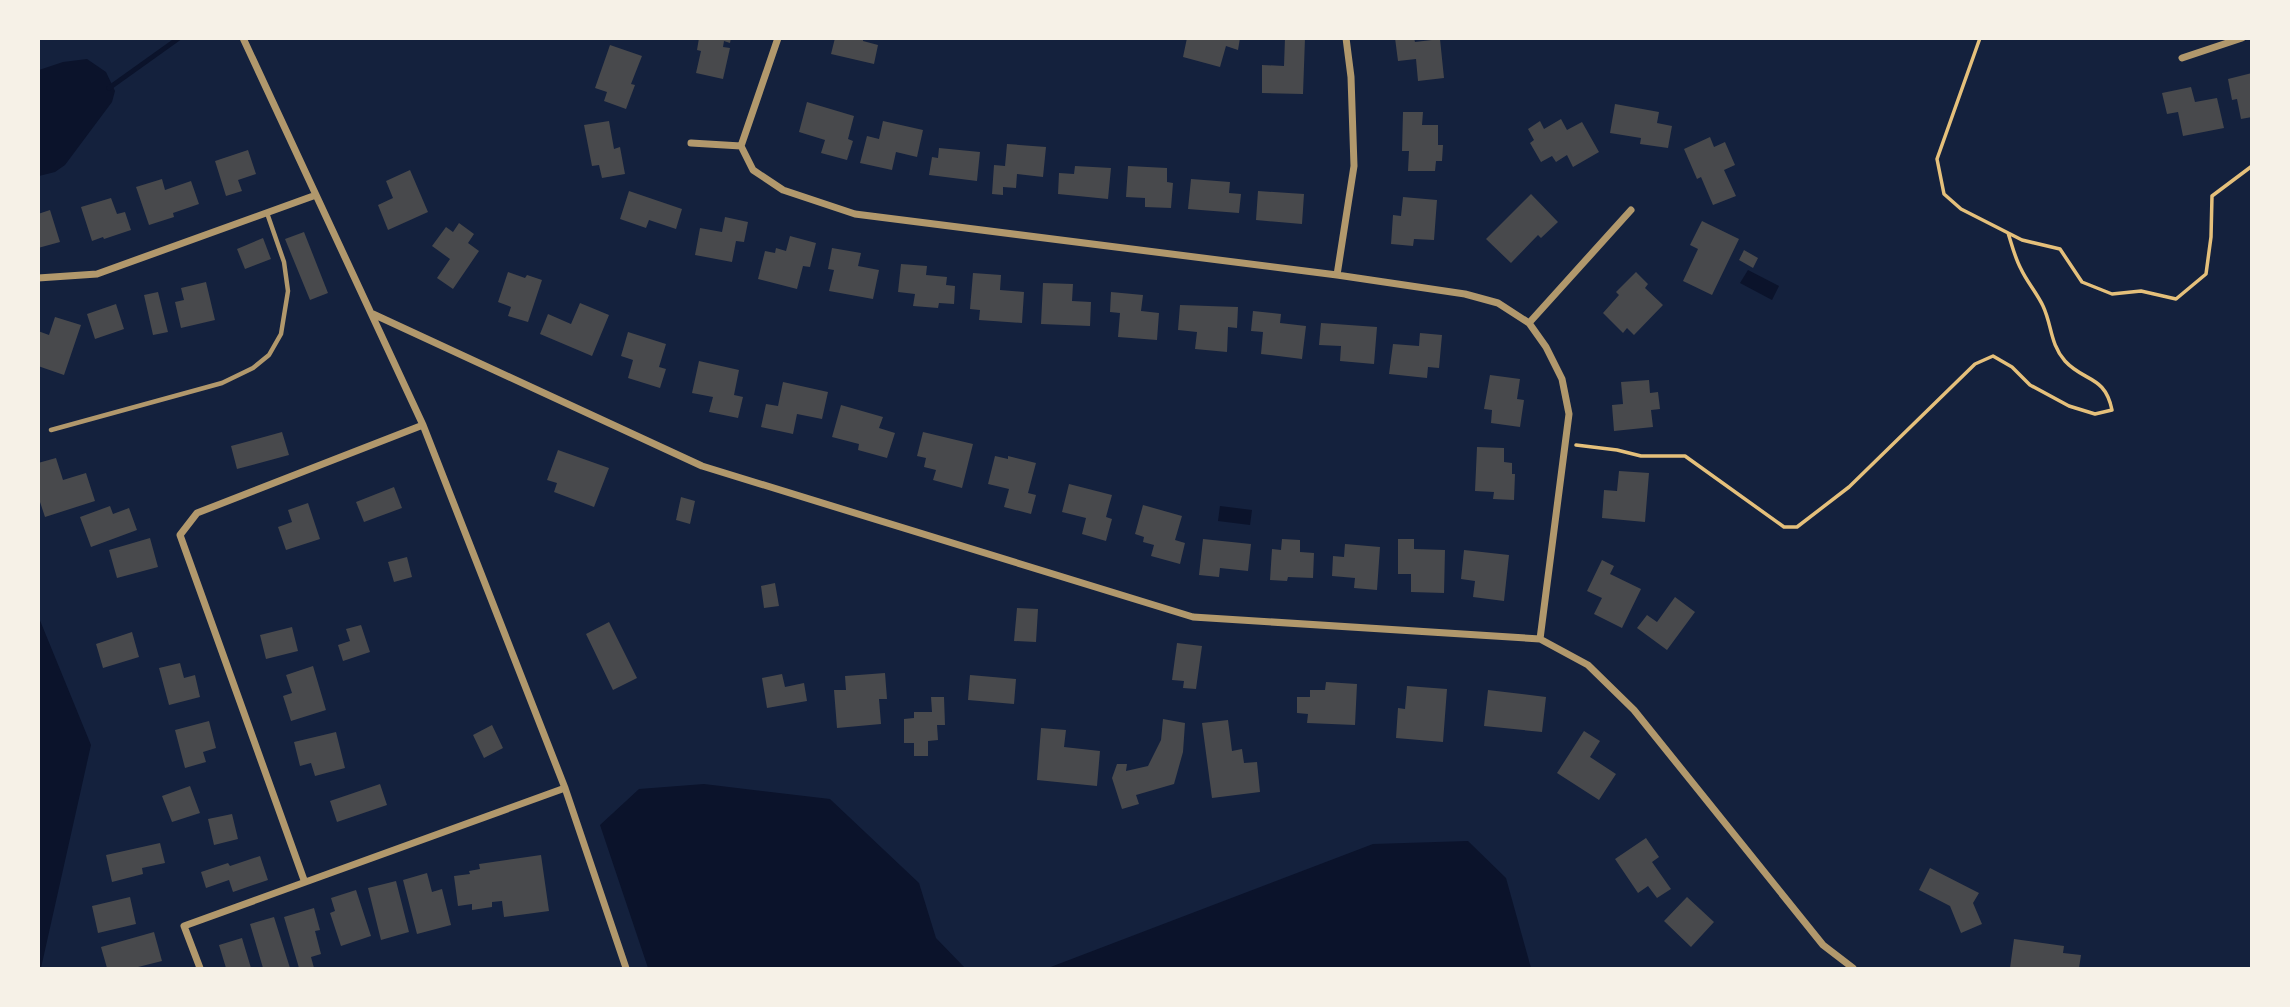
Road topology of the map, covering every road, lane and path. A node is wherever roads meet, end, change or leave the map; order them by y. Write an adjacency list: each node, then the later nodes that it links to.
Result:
1 (243, 38): 10 (street)
2 (778, 38): 8 (street)
3 (1346, 38): 14 (street)
4 (1980, 38): 13 (path)
5 (2242, 38): 6 (street)
6 (2182, 58)
7 (691, 143): 8 (street)
8 (741, 146): 14 (street)
9 (2252, 166): 13 (path)
10 (316, 195): 12 (street); 16 (street)
11 (1631, 211): 17 (street)
12 (267, 213): 15 (street); 19 (lane)
13 (2008, 233): 20 (path)
14 (1337, 275): 17 (street)
15 (38, 278)
16 (373, 314): 18 (street); 21 (street)
17 (1529, 323): 20 (street)
18 (423, 425): 22 (street); 23 (street)
19 (51, 430)
20 (1567, 444): 21 (street)
21 (1540, 639): 26 (street)
22 (565, 788): 23 (street); 25 (street)
23 (304, 880): 24 (street)
24 (200, 968)
25 (626, 968)
26 (1853, 968)

